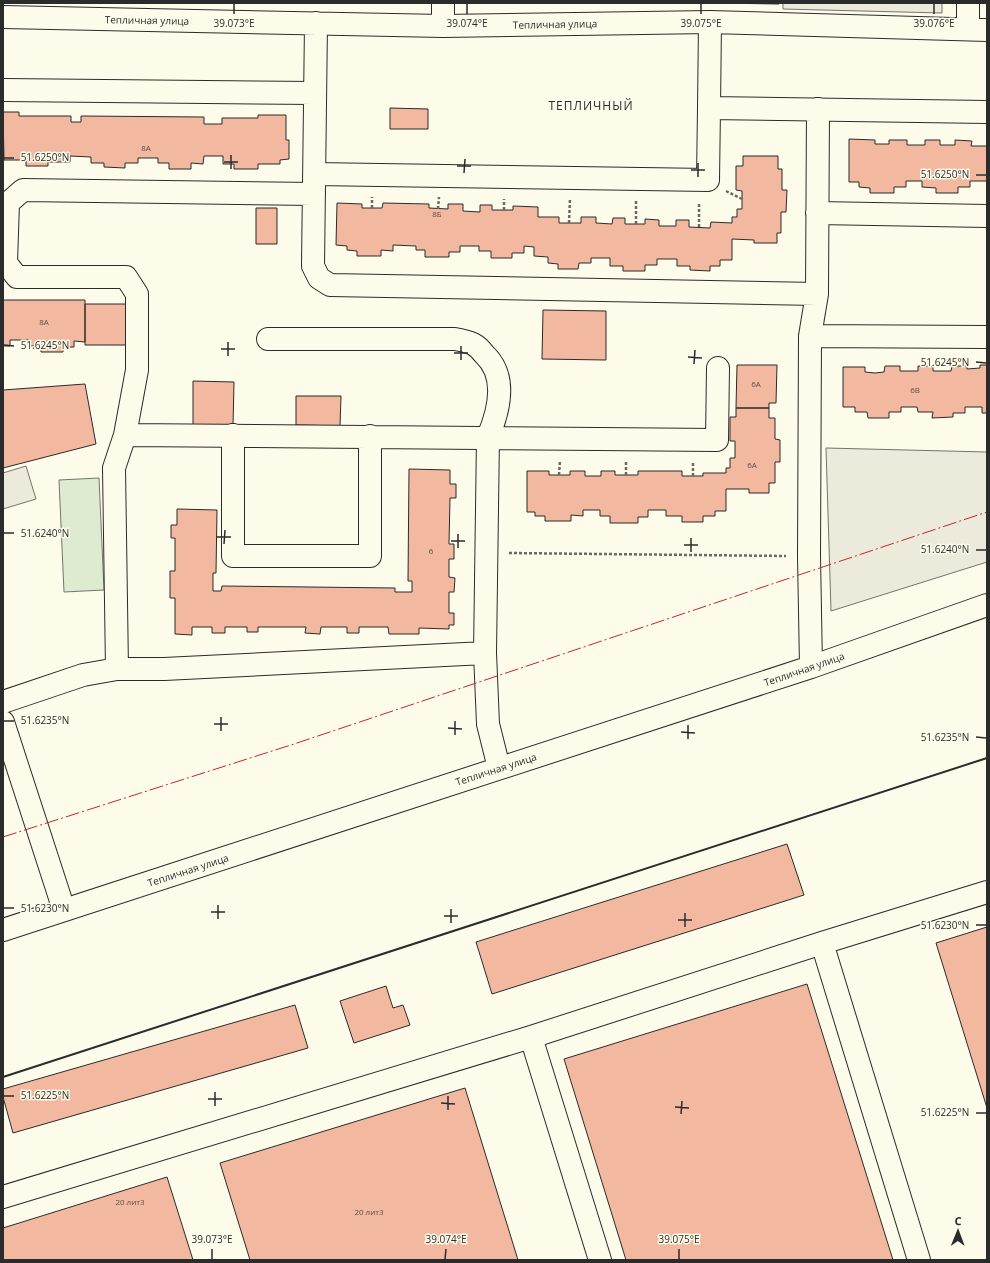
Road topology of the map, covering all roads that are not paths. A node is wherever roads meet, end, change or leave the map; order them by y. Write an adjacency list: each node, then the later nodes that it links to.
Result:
1 (443, 3): 6 (street)
2 (968, 3): 7 (street)
3 (3, 17): 5 (street, Тепличная улица)
4 (710, 22): 6 (street, Тепличная улица); 7 (street, Тепличная улица); 10 (street)
5 (316, 23): 6 (street, Тепличная улица); 9 (street)
6 (443, 26)
7 (978, 30)
8 (3, 90): 9 (street)
9 (315, 94): 13 (street)
10 (709, 108): 11 (street); 13 (street)
11 (818, 109): 12 (street); 14 (street)
12 (987, 112)
13 (314, 184): 16 (street); 21 (street)
14 (817, 212): 15 (street); 16 (street)
15 (987, 216)
16 (817, 294): 17 (street)
17 (810, 336): 18 (street); 27 (street)
18 (987, 337)
19 (268, 339): 24 (street)
20 (718, 368): 24 (street)
21 (125, 435): 22 (street); 28 (street)
22 (233, 435): 23 (street); 23 (street)
23 (370, 436): 24 (street)
24 (488, 437): 26 (street)
25 (987, 604): 27 (street, Тепличная улица)
26 (485, 653): 28 (street); 31 (street)
27 (811, 668): 31 (street, Тепличная улица)
28 (117, 669): 29 (street)
29 (3, 702)
30 (3, 722): 33 (street)
31 (499, 768): 33 (street, Тепличная улица)
32 (987, 892): 35 (street)
33 (64, 910): 34 (street, Тепличная улица)
34 (3, 930)
35 (822, 943): 36 (street); 39 (street)
36 (531, 1037): 37 (street); 38 (street)
37 (3, 1197)
38 (600, 1260)
39 (919, 1260)

